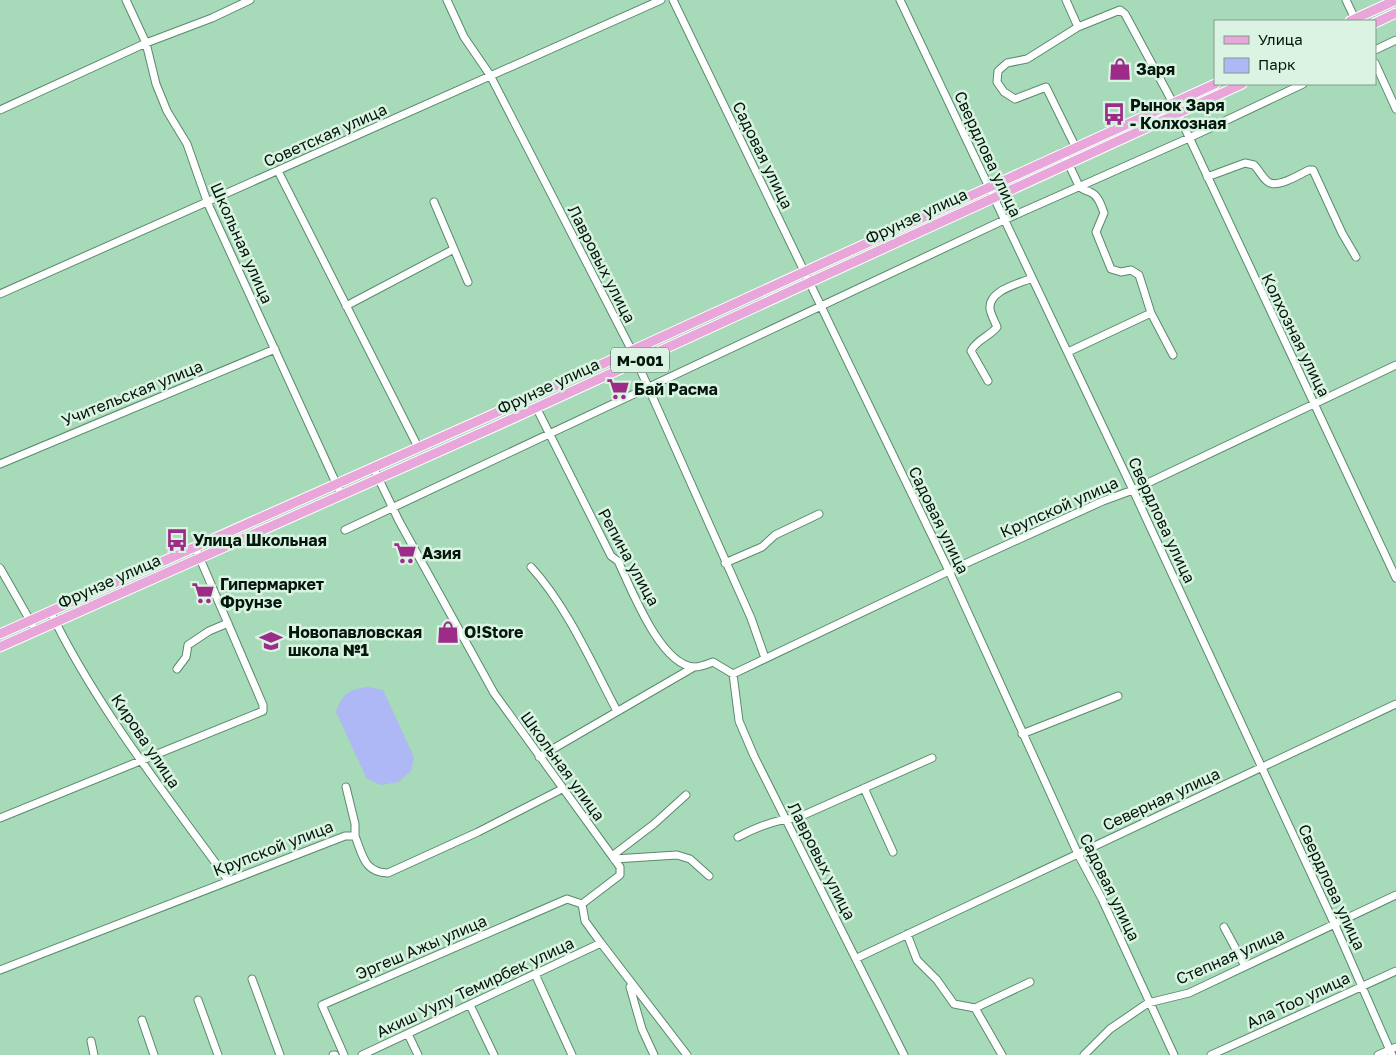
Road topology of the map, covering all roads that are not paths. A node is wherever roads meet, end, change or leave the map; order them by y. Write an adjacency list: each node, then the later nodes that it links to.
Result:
1 (126, 0): 16 (street, Школьная улица)
2 (250, 0): 16 (street)
3 (447, 0): 19 (street, Лавровых улица)
4 (661, 0): 19 (street, Советская улица)
5 (673, 0): 41 (street, Садовая улица)
6 (1066, 0): 14 (street)
7 (1346, 0): 11 (street)
8 (1396, 0): 12 (main road)
9 (902, 1): 34 (street, Свердлова улица)
10 (1396, 13): 13 (main road)
11 (1353, 20)
12 (1355, 20)
13 (1376, 23)
14 (1078, 27): 23 (street); 28 (street)
15 (1396, 40): 17 (street)
16 (146, 43): 24 (street); 37 (street, Школьная улица)
17 (1376, 50)
18 (1376, 65): 25 (street)
19 (490, 74): 31 (street, Советская улица); 50 (street, Лавровых улица)
20 (1214, 84): 23 (main road, Фрунзе улица / M-001)
21 (1240, 85): 26 (main road, Фрунзе улица / M-001)
22 (1302, 85): 27 (street)
23 (1173, 103): 26 (street, Колхозная улица); 28 (main road, Фрунзе улица / M-001)
24 (0, 110)
25 (1396, 110)
26 (1178, 113): 27 (street, Колхозная улица); 30 (main road, Фрунзе улица / M-001)
27 (1190, 138): 32 (street, Колхозная улица); 33 (street)
28 (1075, 146): 29 (main road, Фрунзе улица / M-001)
29 (1063, 152): 30 (street); 34 (main road, Фрунзе улица / M-001)
30 (1068, 162): 33 (street); 35 (main road, Фрунзе улица / M-001)
31 (278, 171): 37 (street, Советская улица); 46 (street)
32 (1207, 177): 40 (street); 57 (street, Колхозная улица)
33 (1079, 186): 38 (street); 48 (street)
34 (988, 187): 35 (street, Свердлова улица); 41 (main road, Фрунзе улица / M-001)
35 (992, 197): 38 (street, Свердлова улица); 44 (main road, Фрунзе улица / M-001)
36 (434, 202): 39 (street)
37 (208, 204): 45 (street, Советская улица); 49 (street, Школьная улица)
38 (1004, 220): 42 (street, Свердлова улица); 47 (street)
39 (454, 249): 43 (street); 46 (street)
40 (1356, 257)
41 (804, 272): 44 (street, Садовая улица); 50 (main road, Фрунзе улица / M-001)
42 (1032, 278): 51 (street, Свердлова улица); 55 (street)
43 (468, 282)
44 (809, 282): 47 (street, Садовая улица); 53 (main road, Фрунзе улица / M-001)
45 (0, 294)
46 (346, 306): 60 (street)
47 (821, 306): 56 (street); 75 (street, Садовая улица)
48 (1151, 313): 51 (street); 52 (street)
49 (275, 349): 61 (street, Учительская улица); 64 (street, Школьная улица)
50 (632, 351): 53 (street, Лавровых улица); 60 (main road, Фрунзе улица / M-001)
51 (1068, 352): 65 (street, Свердлова улица)
52 (1174, 355)
53 (636, 361): 56 (street, Лавровых улица); 58 (main road, Фрунзе улица / M-001)
54 (1396, 365): 57 (street, Крупской улица)
55 (988, 382)
56 (647, 387): 59 (street); 72 (street, Лавровых улица)
57 (1314, 404): 65 (street, Крупской улица); 76 (street, Колхозная улица)
58 (536, 407): 59 (street, Репина улица); 63 (main road, Фрунзе улица / M-001)
59 (550, 434): 67 (street); 85 (street, Репина улица)
60 (418, 447): 62 (main road, Фрунзе улица / M-001)
61 (0, 464)
62 (373, 466): 63 (street, Школьная улица); 64 (main road, Фрунзе улица / M-001)
63 (378, 478): 66 (main road, Фрунзе улица / M-001); 67 (street, Школьная улица)
64 (336, 483): 66 (street, Школьная улица); 70 (main road, Фрунзе улица / M-001)
65 (1133, 490): 75 (street, Крупской улица); 95 (street, Свердлова улица)
66 (341, 494): 71 (main road, Фрунзе улица / M-001)
67 (392, 507): 69 (street); 92 (street, Школьная улица)
68 (819, 514): 72 (street)
69 (344, 530)
70 (195, 547): 71 (street); 77 (main road, Фрунзе улица / M-001)
71 (200, 557): 79 (main road, Фрунзе улица / M-001); 80 (street)
72 (725, 563): 84 (street, Лавровых улица)
73 (0, 568): 78 (street)
74 (531, 568): 90 (street)
75 (949, 571): 84 (street, Крупской улица); 91 (street, Садовая улица)
76 (1396, 578)
77 (50, 611): 78 (main road, Фрунзе улица / M-001); 79 (street, Кирова улица)
78 (30, 620): 81 (street); 82 (main road, Фрунзе улица / M-001)
79 (56, 622): 81 (main road, Фрунзе улица / M-001); 94 (street, Кирова улица)
80 (228, 623): 86 (street); 94 (street)
81 (36, 631): 83 (main road, Фрунзе улица / M-001)
82 (0, 634)
83 (0, 647)
84 (765, 658): 87 (street, Крупской улица)
85 (694, 667): 87 (street); 90 (street)
86 (177, 669)
87 (733, 674): 101 (street, Лавровых улица)
88 (1118, 696): 91 (street)
89 (1396, 704): 95 (street, Северная улица)
90 (617, 711): 92 (street)
91 (1022, 734): 105 (street, Садовая улица)
92 (539, 757): 98 (street, Школьная улица)
93 (932, 758): 97 (street)
94 (141, 760): 100 (street); 108 (street, Кирова улица)
95 (1262, 767): 105 (street, Северная улица); 111 (street, Свердлова улица)
96 (346, 787): 102 (street)
97 (864, 788): 101 (street); 104 (street)
98 (562, 789): 102 (street, Крупской улица); 106 (street, Школьная улица)
99 (686, 795): 106 (street)
100 (0, 818)
101 (784, 818): 103 (street); 115 (street, Лавровых улица)
102 (354, 836): 108 (street, Крупской улица)
103 (738, 837)
104 (893, 852)
105 (1078, 854): 113 (street, Северная улица); 125 (street, Садовая улица)
106 (613, 858): 107 (street); 110 (street)
107 (709, 876)
108 (228, 880): 117 (street, Крупской улица)
109 (1396, 894): 111 (street, Степная улица)
110 (582, 904): 114 (street); 136 (street, Эргеш Ажы улица)
111 (1334, 923): 116 (street, Степная улица); 123 (street, Свердлова улица)
112 (1224, 928): 116 (street)
113 (907, 934): 115 (street, Северная улица); 127 (street)
114 (601, 943): 119 (street, Акиш Уулу Темирбек улица); 121 (street)
115 (857, 958): 143 (street, Лавровых улица)
116 (1245, 966): 125 (street, Степная улица)
117 (0, 970)
118 (1396, 971): 123 (street, Ала Тоо улица)
119 (535, 974): 126 (street, Акиш Уулу Темирбек улица); 140 (street)
120 (252, 979): 135 (street)
121 (628, 982): 141 (street); 142 (street)
122 (1030, 982): 127 (street)
123 (1362, 985): 131 (street, Свердлова улица); 147 (street, Ала Тоо улица)
124 (198, 1000): 134 (street)
125 (1148, 1003): 145 (street, Степная улица); 146 (street, Садовая улица)
126 (470, 1005): 129 (street, Акиш Уулу Темирбек улица); 139 (street)
127 (975, 1008): 144 (street)
128 (142, 1020): 133 (street)
129 (408, 1034): 137 (street, Акиш Уулу Темирбек улица); 138 (street)
130 (91, 1041): 132 (street)
131 (1393, 1050): 148 (street)
132 (94, 1055)
133 (154, 1055)
134 (218, 1055)
135 (280, 1055)
136 (344, 1055)
137 (362, 1055)
138 (418, 1055)
139 (494, 1055)
140 (572, 1055)
141 (654, 1055)
142 (687, 1055)
143 (904, 1055)
144 (1002, 1055)
145 (1084, 1055)
146 (1174, 1055)
147 (1211, 1055)
148 (1378, 1055)

